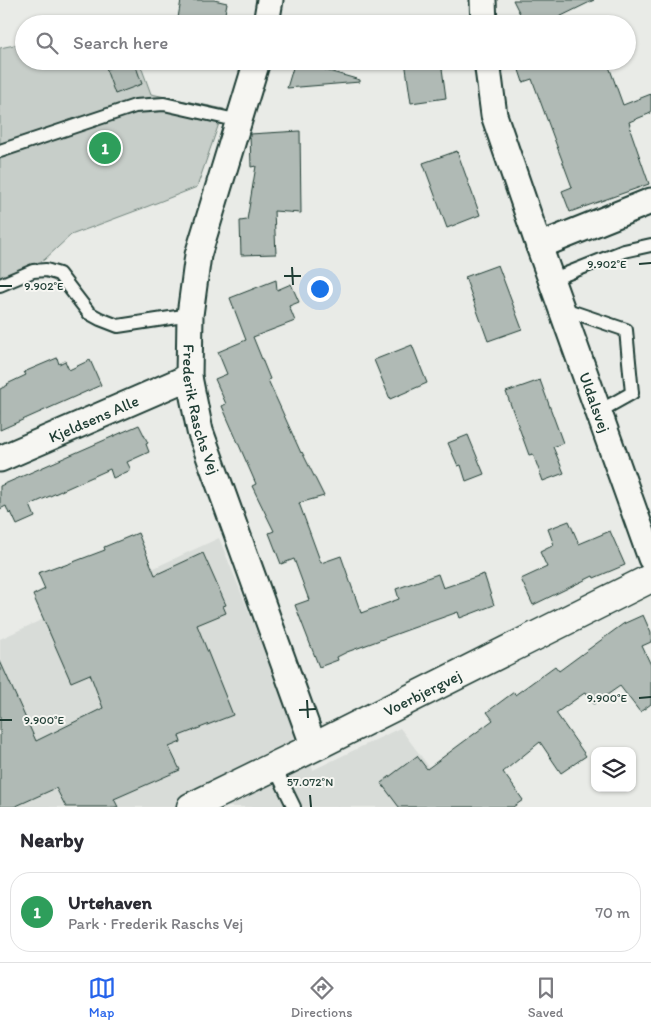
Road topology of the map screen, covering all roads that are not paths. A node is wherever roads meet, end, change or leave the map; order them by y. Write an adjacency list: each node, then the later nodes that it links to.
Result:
1 (270, 0): 3 (street)
2 (483, 0): 4 (street)
3 (268, 15)
4 (484, 15)
5 (255, 70): 7 (street, Frederik Raschs Vej)
6 (488, 70): 11 (street, Uldalsvej)
7 (240, 121): 8 (lane); 15 (street, Frederik Raschs Vej)
8 (0, 151)
9 (651, 201): 11 (street)
10 (651, 245): 12 (lane)
11 (539, 246): 12 (street, Uldalsvej)
12 (551, 280): 14 (street, Uldalsvej)
13 (0, 285): 15 (lane)
14 (561, 308): 17 (street, Uldalsvej); 17 (lane)
15 (190, 315): 16 (street, Frederik Raschs Vej)
16 (189, 377): 18 (street, Kjeldsens Alle); 21 (street, Frederik Raschs Vej)
17 (598, 412): 19 (street, Uldalsvej)
18 (0, 459)
19 (651, 558)
20 (651, 578): 21 (street, Voerbjergvej)
21 (314, 747): 22 (street, Voerbjergvej)
22 (274, 766): 23 (street, Voerbjergvej); 24 (lane)
23 (191, 807)
24 (294, 807)

